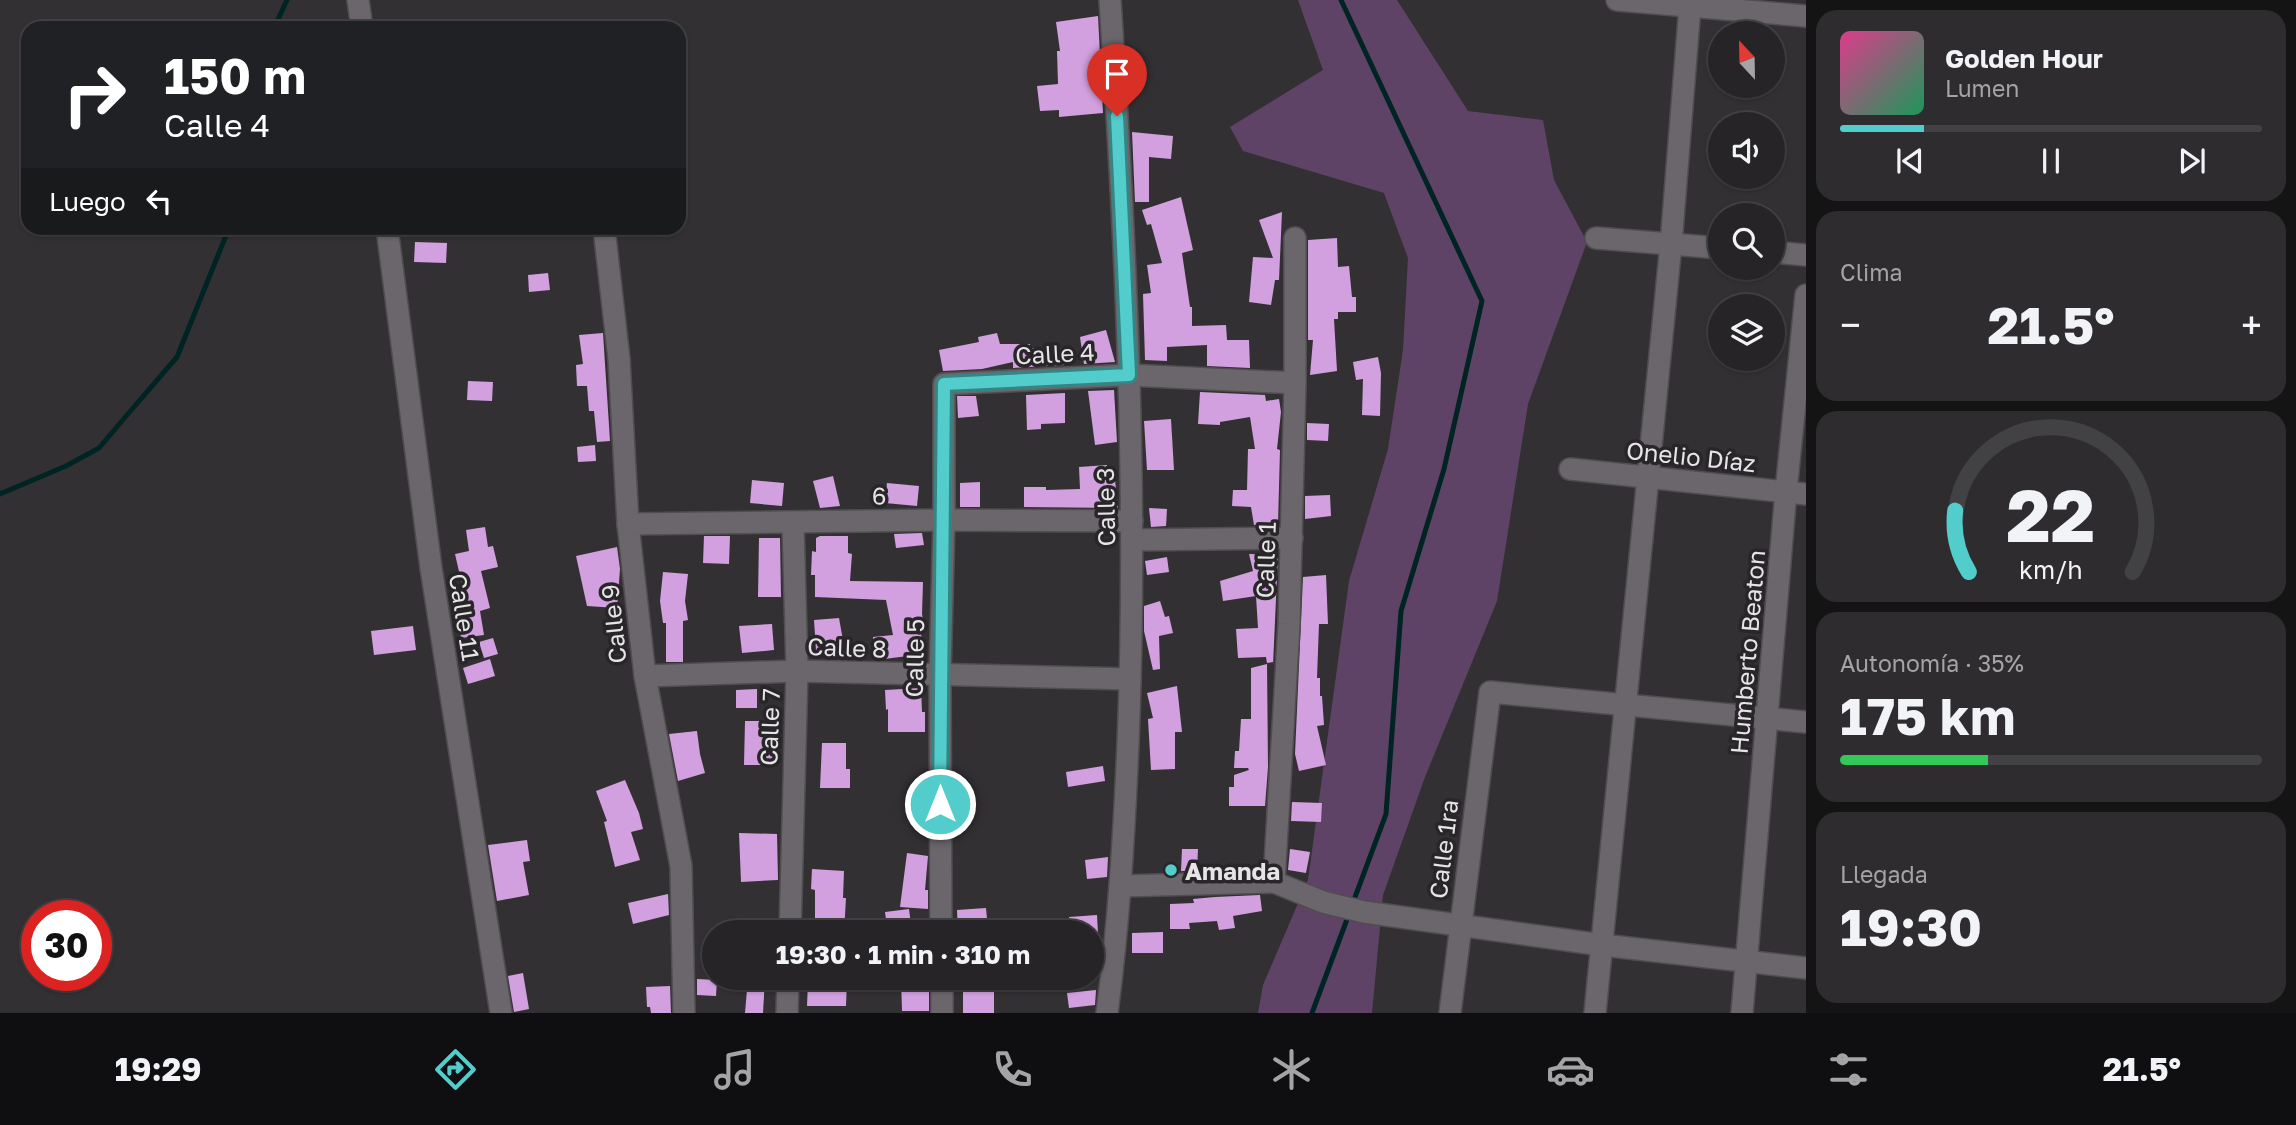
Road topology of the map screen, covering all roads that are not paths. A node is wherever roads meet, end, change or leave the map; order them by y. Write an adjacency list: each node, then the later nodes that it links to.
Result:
1 (358, 0): 6 (street)
2 (1110, 0): 16 (street, Calle 3)
3 (1617, 0): 4 (street)
4 (1690, 6): 5 (street); 11 (street)
5 (1806, 16)
6 (361, 21)
7 (388, 235): 44 (street, Calle 11)
8 (605, 235): 24 (street, Calle 9)
9 (1294, 238): 17 (street, Calle 1)
10 (1596, 238): 11 (street)
11 (1671, 244): 12 (street); 20 (street)
12 (1708, 247)
13 (1785, 253): 14 (street)
14 (1806, 255)
15 (1806, 295): 21 (street, Humberto Beaton)
16 (1129, 375): 17 (street, Calle 4); 18 (street, Calle 4); 25 (street, Calle 3)
17 (1295, 383): 26 (street, Calle 1)
18 (944, 384): 22 (street, Calle 5)
19 (1570, 469): 20 (street, Onelio Díaz)
20 (1647, 478): 21 (street, Onelio Díaz); 31 (street)
21 (1796, 492): 32 (street, Humberto Beaton)
22 (944, 520): 23 (street, 6); 25 (street, 6); 29 (street, Calle 5)
23 (793, 523): 24 (street, 6); 27 (street, Calle 7)
24 (628, 524): 28 (street, Calle 9)
25 (1132, 531): 26 (street, 6); 30 (street, Calle 3)
26 (1292, 538): 34 (street, Calle 1)
27 (797, 671): 28 (street, Calle 8); 29 (street, Calle 8); 36 (street, Calle 7)
28 (645, 676): 45 (street, Calle 9)
29 (940, 676): 30 (street, Calle 8); 37 (street, Calle 5)
30 (1130, 680): 35 (street, Calle 3)
31 (1624, 706): 32 (street); 38 (street, Calle 1ra); 39 (street)
32 (1768, 718): 33 (street); 40 (street, Humberto Beaton)
33 (1806, 722)
34 (1274, 882): 35 (street); 38 (street)
35 (1121, 886): 48 (street, Calle 3)
36 (790, 920)
37 (941, 920)
38 (1460, 924): 39 (street); 49 (street, Calle 1ra)
39 (1602, 944): 40 (street); 50 (street)
40 (1747, 961): 41 (street); 51 (street, Humberto Beaton)
41 (1806, 968)
42 (788, 990): 46 (street)
43 (942, 990): 47 (street)
44 (501, 1013)
45 (684, 1013)
46 (787, 1013)
47 (942, 1013)
48 (1107, 1013)
49 (1450, 1013)
50 (1595, 1013)
51 (1742, 1013)

